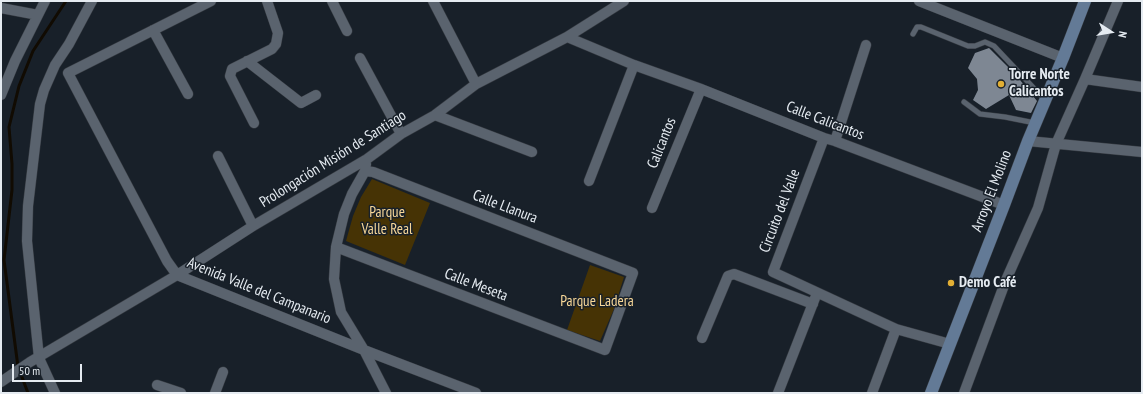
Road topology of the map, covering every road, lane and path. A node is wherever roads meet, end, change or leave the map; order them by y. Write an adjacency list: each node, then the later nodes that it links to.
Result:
1 (45, 1): 12 (street)
2 (92, 1): 21 (street)
3 (211, 1): 13 (street)
4 (332, 1): 14 (street)
5 (433, 1): 25 (street)
6 (624, 1): 16 (street, Prolongación Misión de Santiago)
7 (919, 1): 19 (street)
8 (1085, 1): 19 (street, Arroyo El Molino)
9 (1118, 1): 24 (street)
10 (268, 3): 20 (street)
11 (1, 8): 12 (street)
12 (38, 15): 29 (street)
13 (153, 30): 23 (street); 28 (street)
14 (347, 31)
15 (913, 34): 31 (lane)
16 (567, 37): 22 (street, Calle Calicantos); 25 (street, Prolongación Misión de Santiago)
17 (866, 45): 38 (street)
18 (360, 58): 36 (street)
19 (1063, 58): 31 (street, Arroyo El Molino)
20 (247, 61): 30 (street); 35 (street)
21 (55, 65): 23 (street); 59 (street)
22 (634, 65): 27 (street, Calle Calicantos); 46 (street)
23 (68, 72): 51 (street, Avenida Valle del Campanario)
24 (1085, 79): 26 (street); 40 (street)
25 (476, 84): 33 (street, Prolongación Misión de Santiago)
26 (1142, 87)
27 (701, 89): 37 (street, Calle Calicantos); 48 (street, Calicantos)
28 (188, 94)
29 (1, 95)
30 (316, 95)
31 (1045, 100): 34 (street, Arroyo El Molino)
32 (964, 102): 34 (lane)
33 (435, 115): 36 (street, Prolongación Misión de Santiago); 41 (street)
34 (1036, 123): 39 (street, Arroyo El Molino)
35 (254, 124)
36 (401, 134): 44 (street, Prolongación Misión de Santiago)
37 (824, 138): 38 (street, Calle Calicantos); 52 (street, Circuito del Valle)
38 (835, 141): 47 (street, Calle Calicantos)
39 (1028, 141): 40 (street); 47 (street, Arroyo El Molino)
40 (1056, 144): 42 (street); 71 (street)
41 (532, 152)
42 (1142, 152)
43 (218, 156): 49 (street)
44 (367, 159): 45 (street); 49 (street, Prolongación Misión de Santiago)
45 (366, 171): 50 (street); 58 (street, Calle Llanura)
46 (589, 181)
47 (1004, 205): 56 (street, Arroyo El Molino)
48 (652, 208)
49 (253, 226): 51 (street, Prolongación Misión de Santiago)
50 (336, 247): 57 (street); 58 (street, Calle Meseta)
51 (177, 275): 57 (street, Avenida Valle del Campanario); 59 (street, Prolongación Misión de Santiago)
52 (817, 292): 53 (street); 54 (street, Circuito del Valle)
53 (813, 304): 55 (street); 68 (street)
54 (896, 329): 56 (street, Circuito del Valle); 69 (street)
55 (702, 338)
56 (950, 344): 70 (street, Arroyo El Molino)
57 (364, 350): 66 (street); 67 (street, Avenida Valle del Campanario)
58 (605, 350)
59 (35, 360): 61 (street, Prolongación Misión de Santiago); 63 (street)
60 (223, 372): 65 (street)
61 (1, 382)
62 (157, 385): 64 (street)
63 (55, 393)
64 (181, 393)
65 (215, 393)
66 (386, 393)
67 (476, 393)
68 (778, 393)
69 (872, 393)
70 (931, 393)
71 (964, 393)

